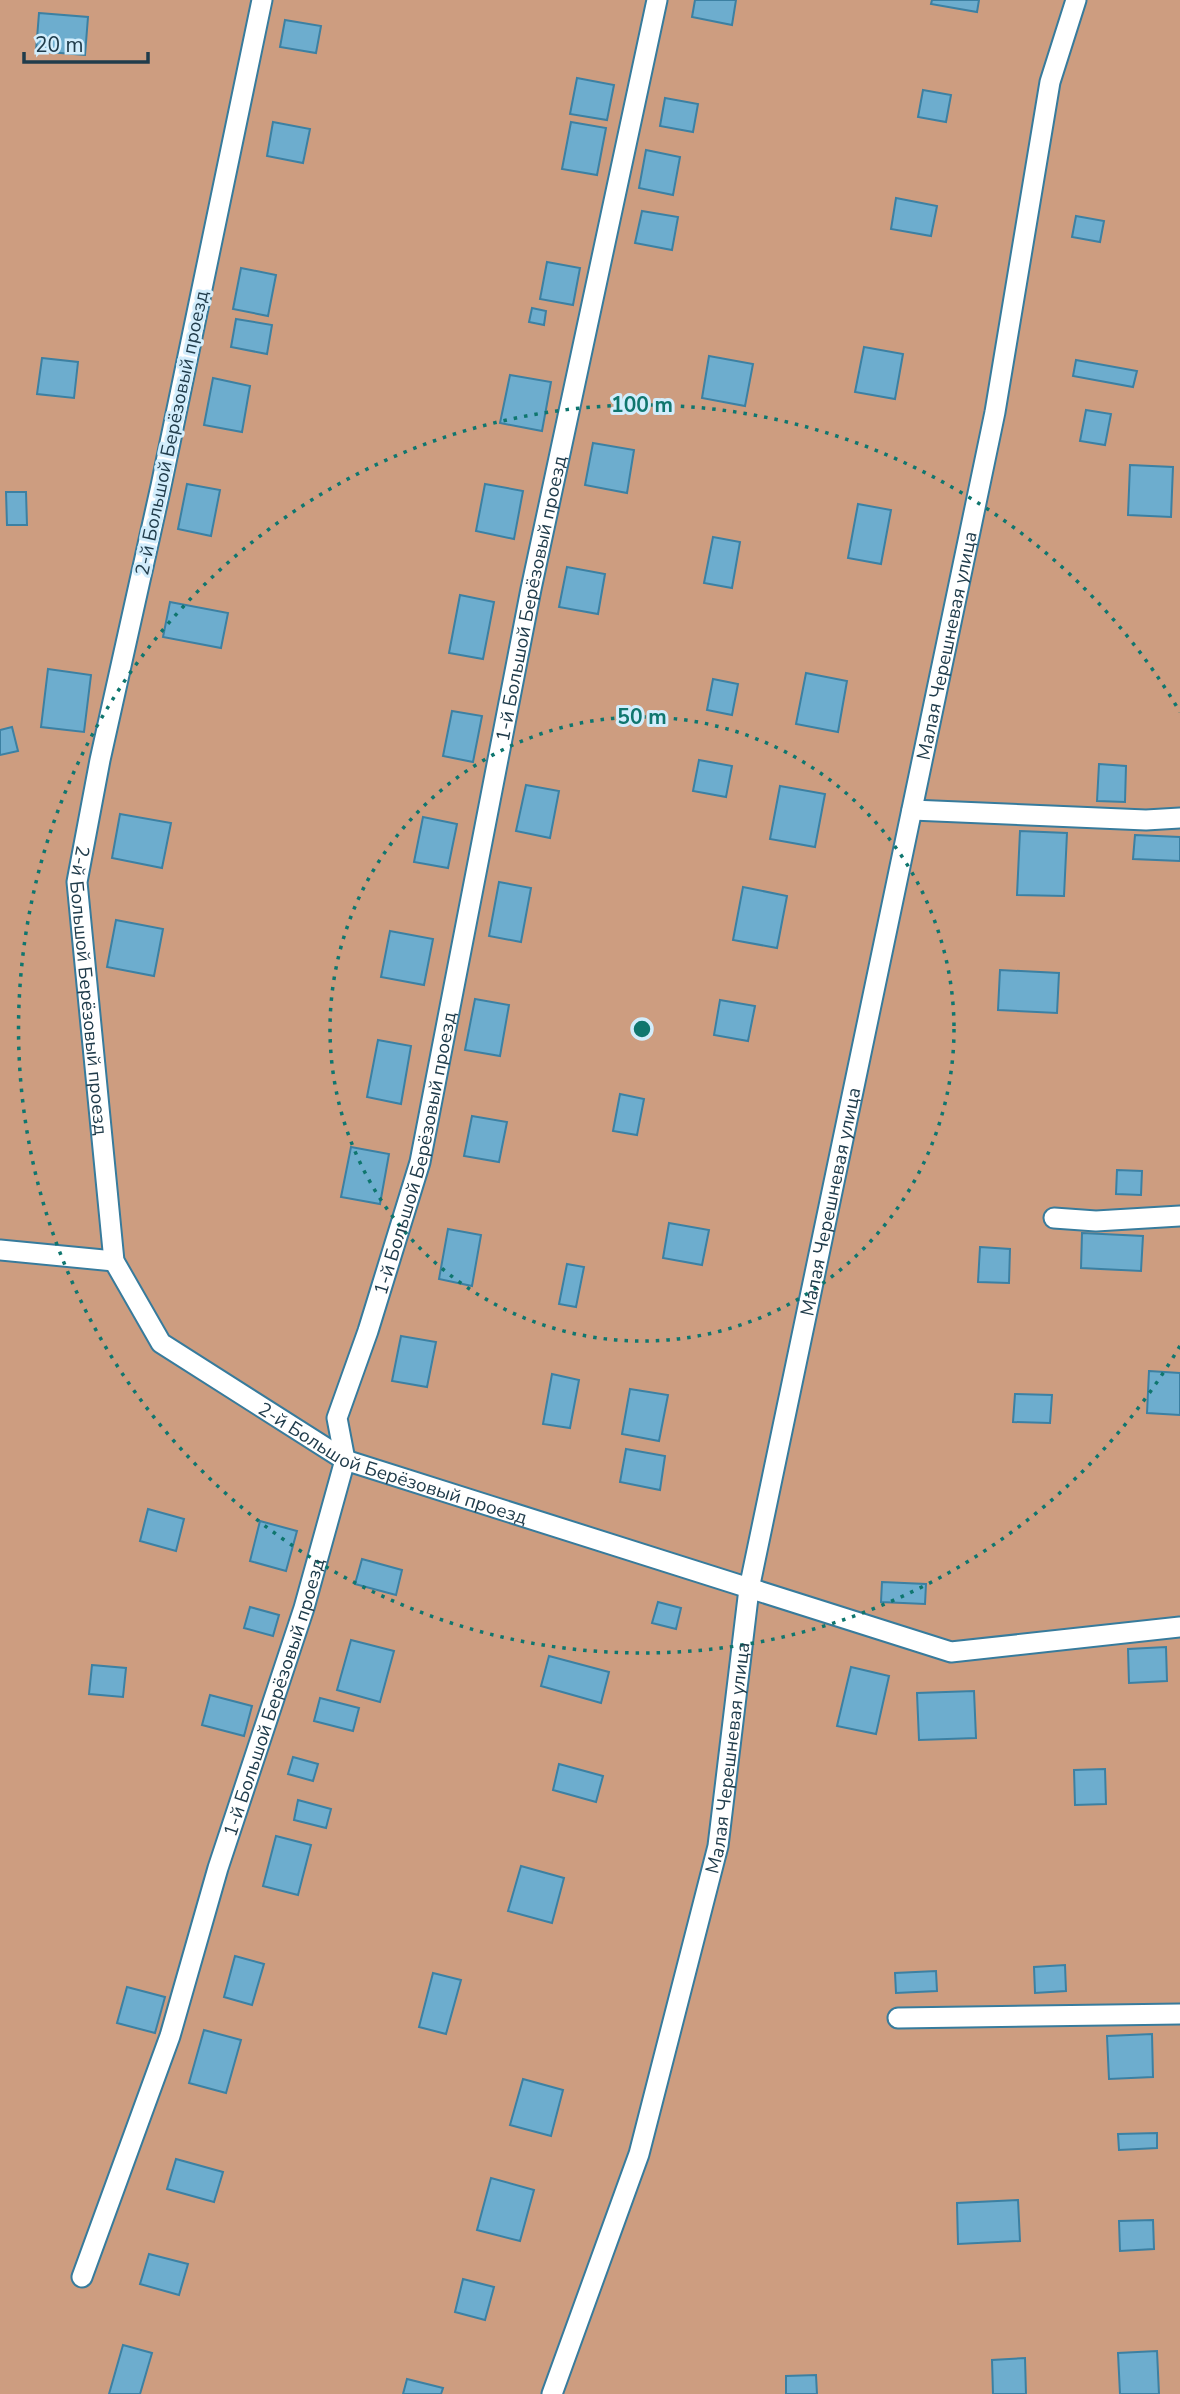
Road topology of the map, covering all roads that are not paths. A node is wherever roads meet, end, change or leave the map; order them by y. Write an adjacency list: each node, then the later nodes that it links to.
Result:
1 (262, 0): 9 (lane, 2-й Большой Берёзовый проезд)
2 (657, 0): 10 (lane, 1-й Большой Берёзовый проезд)
3 (1076, 0): 4 (lane, Малая Черешневая улица)
4 (912, 810): 5 (lane); 11 (lane, Малая Черешневая улица)
5 (1180, 818)
6 (1180, 1216): 7 (lane)
7 (1054, 1218)
8 (0, 1250): 9 (lane)
9 (114, 1261): 10 (lane, 2-й Большой Берёзовый проезд)
10 (345, 1460): 11 (lane, 2-й Большой Берёзовый проезд); 15 (lane, 1-й Большой Берёзовый проезд)
11 (749, 1589): 12 (lane, 2-й Большой Берёзовый проезд); 16 (lane, Малая Черешневая улица)
12 (1180, 1627)
13 (1180, 2014): 14 (lane)
14 (898, 2018)
15 (82, 2277)
16 (552, 2394)

